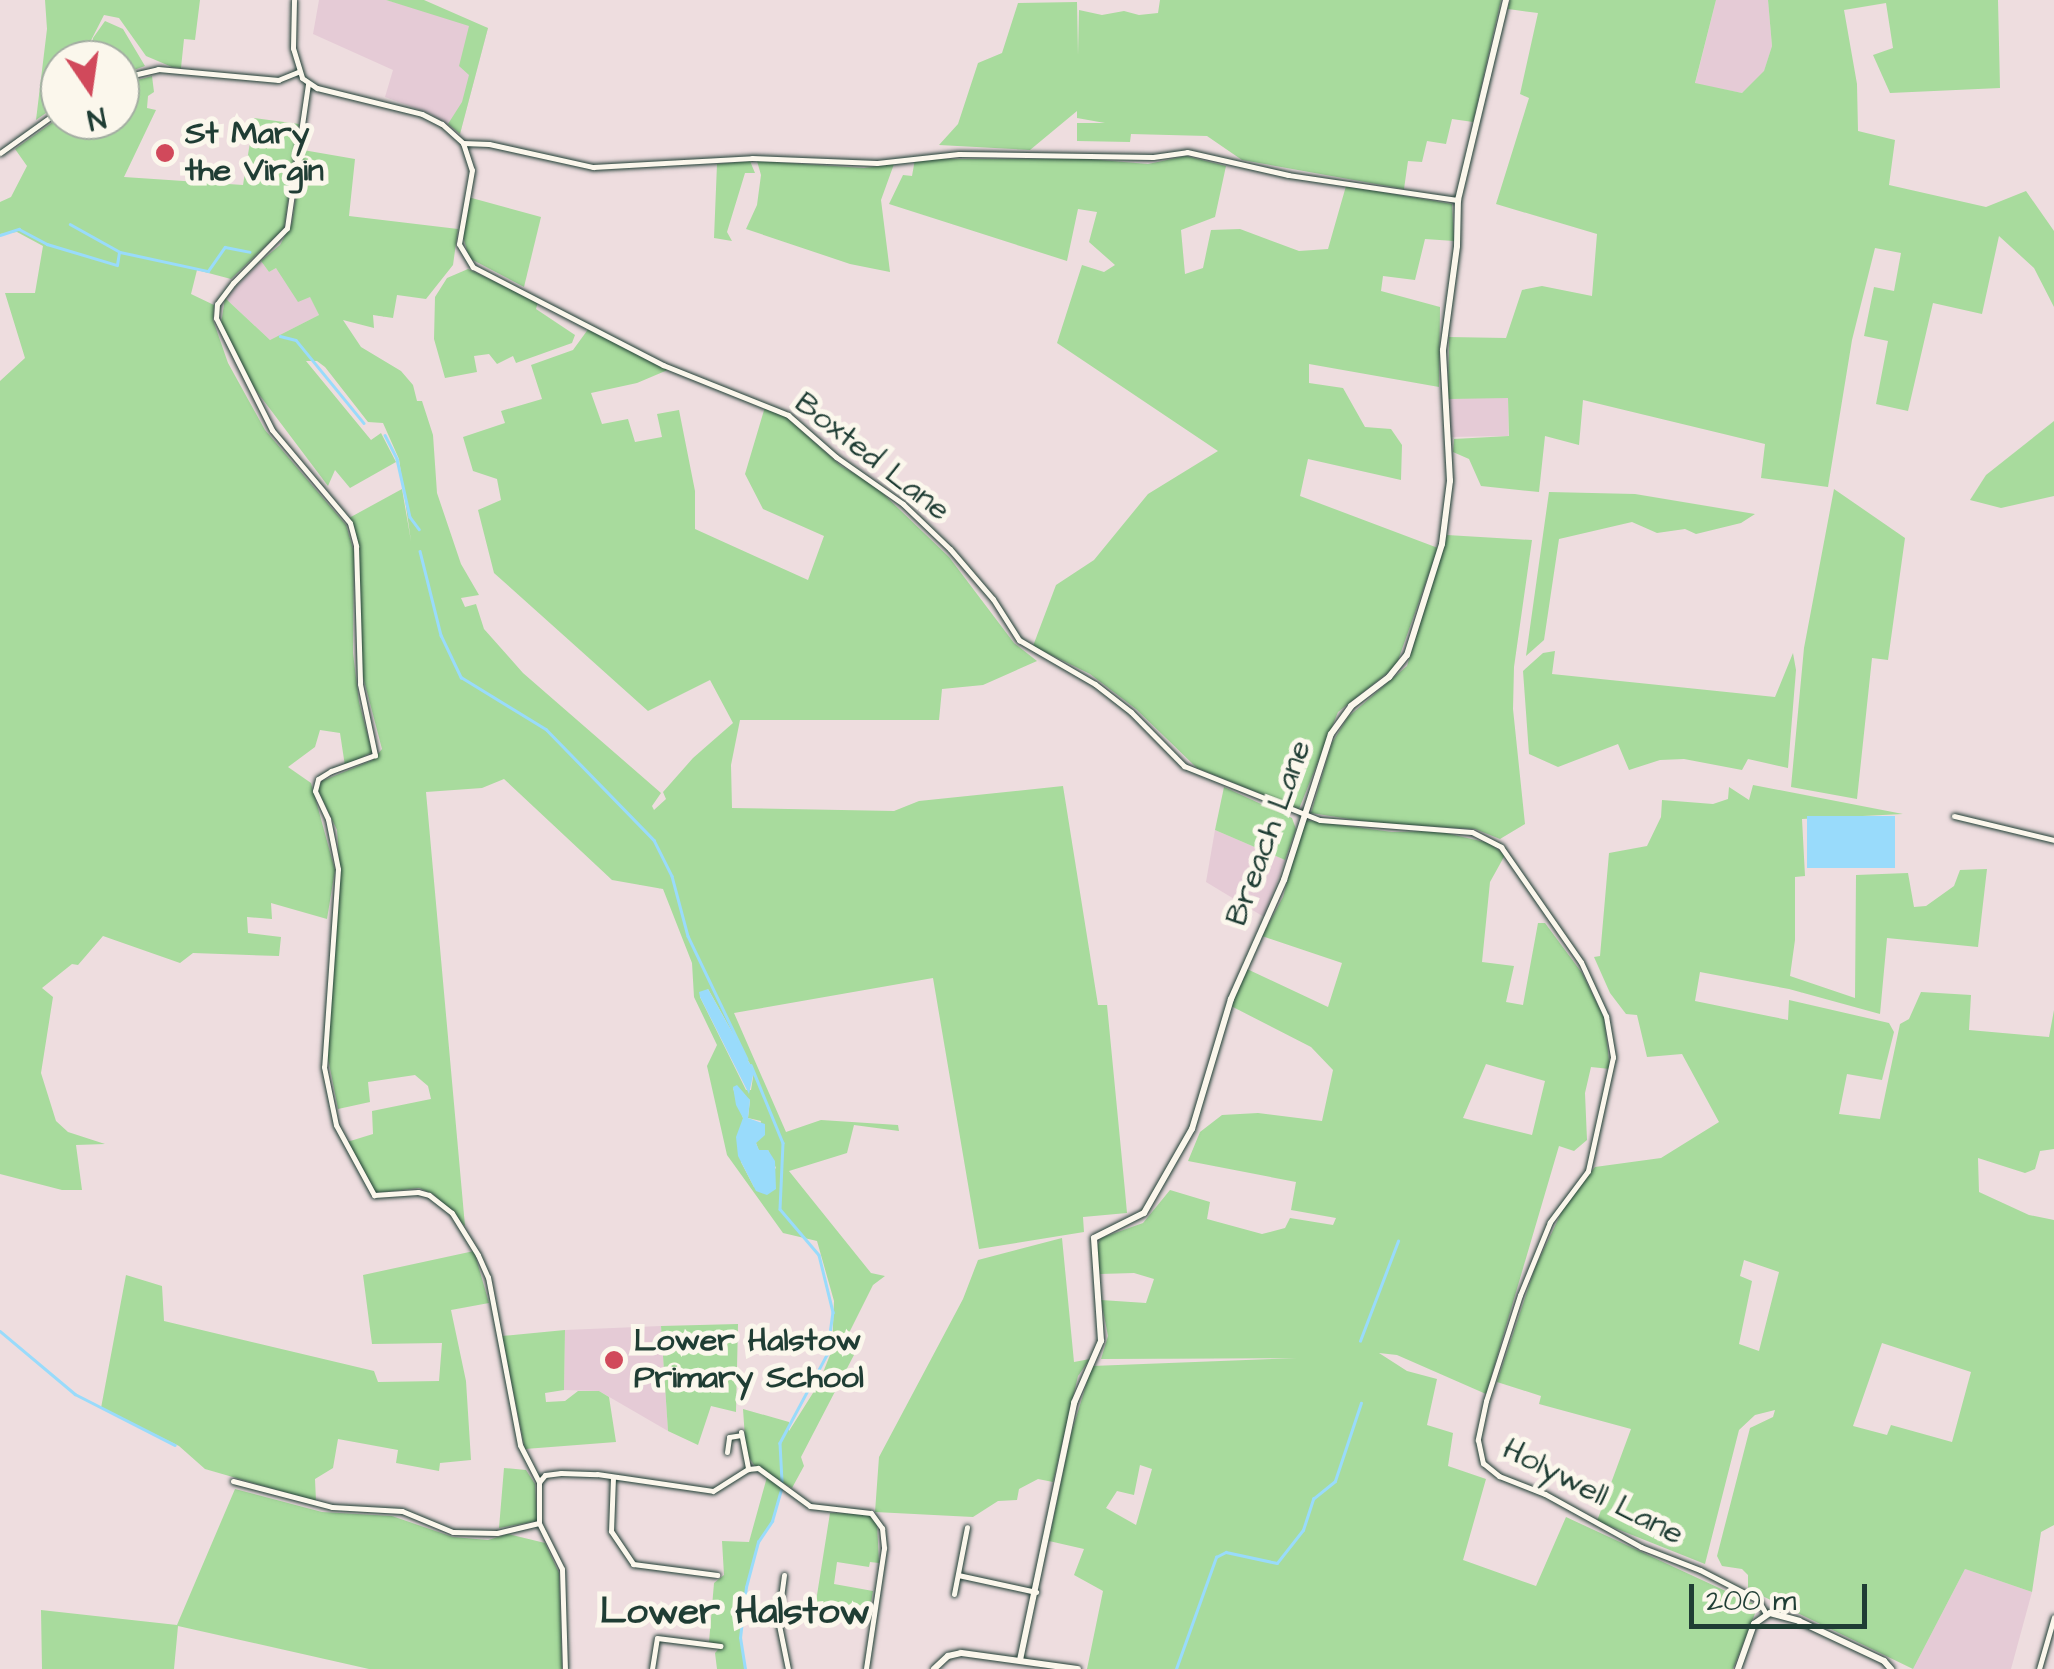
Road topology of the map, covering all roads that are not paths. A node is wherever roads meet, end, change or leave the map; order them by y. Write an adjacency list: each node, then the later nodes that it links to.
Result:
1 (294, 0): 3 (street)
2 (1506, 0): 9 (street, Breach Lane)
3 (298, 72): 4 (street); 5 (street)
4 (140, 73)
5 (308, 84): 7 (street); 17 (street)
6 (40, 124): 8 (street)
7 (463, 143): 9 (street); 10 (street, Boxted Lane)
8 (0, 153)
9 (1458, 200): 10 (street, Breach Lane)
10 (1302, 816): 25 (street, Breach Lane); 27 (street, Holywell Lane)
11 (1954, 816): 12 (street)
12 (2054, 840)
13 (727, 1452): 14 (street)
14 (748, 1468): 15 (street); 34 (street)
15 (613, 1476): 17 (street); 22 (street)
16 (234, 1481): 19 (street)
17 (539, 1482): 18 (street)
18 (539, 1523): 19 (street); 21 (street)
19 (531, 1526): 21 (street)
20 (967, 1526): 24 (street)
21 (543, 1533): 31 (street)
22 (717, 1575)
23 (784, 1575): 33 (street)
24 (958, 1576): 25 (street); 26 (street)
25 (1036, 1592): 30 (street, Breach Lane)
26 (954, 1594)
27 (1766, 1614): 37 (street); 38 (street)
28 (2054, 1616): 39 (street)
29 (721, 1646): 32 (street)
30 (1020, 1660): 35 (street); 36 (street)
31 (565, 1669)
32 (652, 1669)
33 (788, 1669)
34 (866, 1669)
35 (934, 1669)
36 (1078, 1669)
37 (1738, 1669)
38 (1891, 1669)
39 (2039, 1669)

